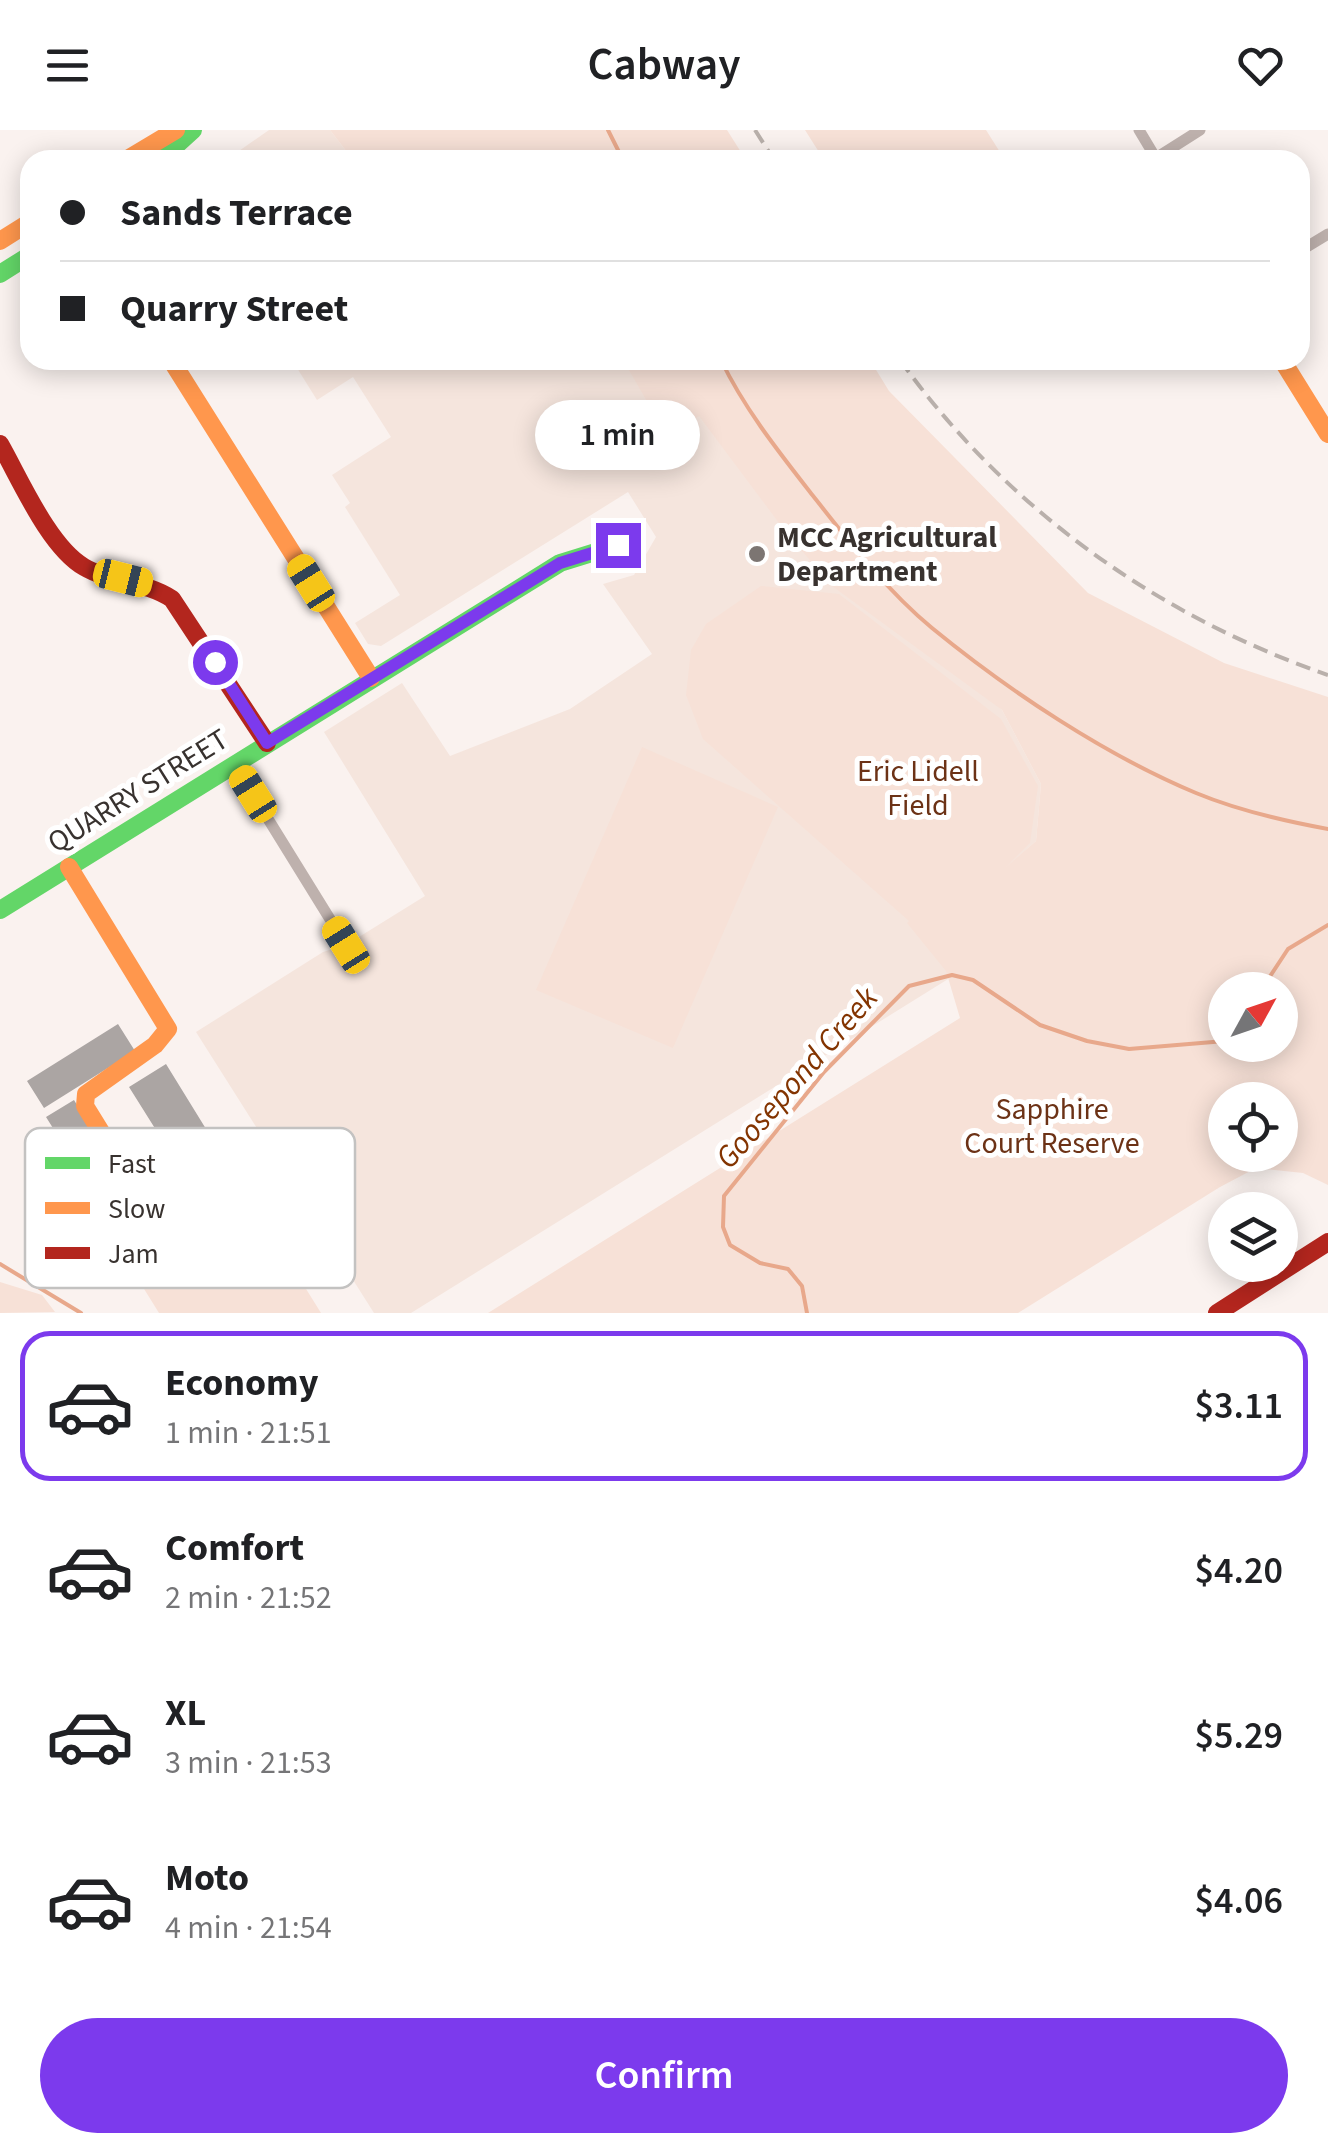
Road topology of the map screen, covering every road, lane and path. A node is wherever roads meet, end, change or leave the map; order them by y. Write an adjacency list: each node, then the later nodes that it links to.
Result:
1 (176, 130): 4 (street)
2 (193, 130): 5 (street)
3 (1200, 130): 6 (street)
4 (143, 150)
5 (171, 150)
6 (1170, 150)
7 (178, 370): 12 (street)
8 (1288, 370): 9 (street)
9 (1328, 434)
10 (0, 444): 13 (street)
11 (618, 545): 12 (street, QUARRY STREET)
12 (371, 678): 13 (street, QUARRY STREET)
13 (267, 743): 14 (street, QUARRY STREET)
14 (234, 764): 15 (street, QUARRY STREET); 17 (street)
15 (69, 867): 16 (street, QUARRY STREET); 18 (street)
16 (0, 910)
17 (346, 945)
18 (99, 1128)
19 (1328, 1242): 20 (street)
20 (1217, 1313)

